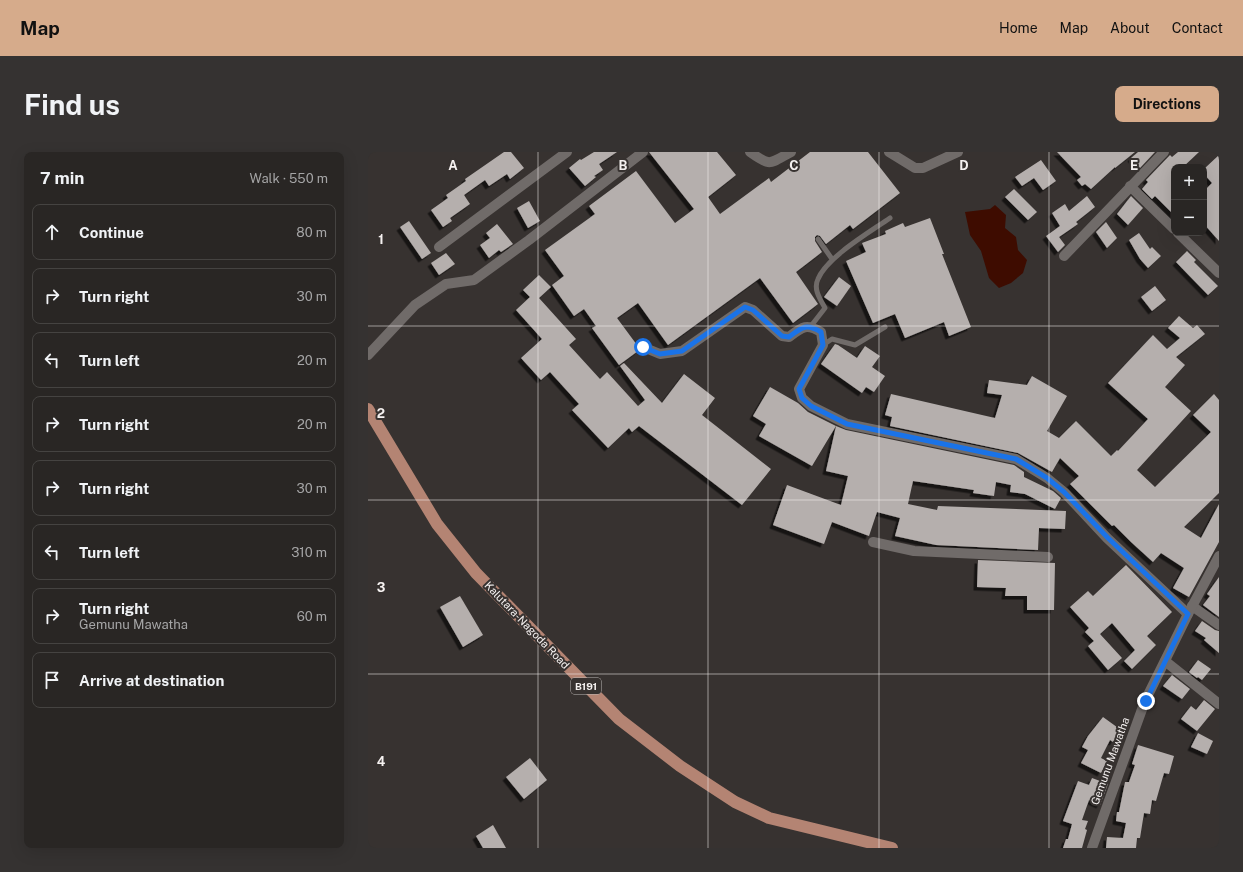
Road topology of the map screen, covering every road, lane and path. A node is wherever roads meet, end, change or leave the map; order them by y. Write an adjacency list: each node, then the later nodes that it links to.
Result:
1 (567, 152): 13 (street)
2 (644, 152): 21 (street)
3 (750, 152): 4 (street)
4 (791, 152)
5 (889, 152): 6 (street)
6 (958, 152)
7 (1164, 152): 8 (street)
8 (1130, 186): 10 (street); 14 (street)
9 (890, 218): 15 (lane)
10 (1171, 226)
11 (1181, 236): 16 (street)
12 (818, 239): 15 (lane)
13 (439, 247)
14 (1064, 256)
15 (832, 259): 17 (lane)
16 (1219, 273)
17 (811, 326): 19 (street); 20 (street)
18 (885, 327): 19 (lane)
19 (823, 345): 26 (street)
20 (643, 347)
21 (368, 355)
22 (368, 410): 30 (main road, Kalutara-Nagoda Road / B191)
23 (874, 542): 25 (street)
24 (1219, 556): 26 (street, Gemunu Mawatha)
25 (1048, 557)
26 (1190, 610): 27 (street); 28 (street, Gemunu Mawatha)
27 (1219, 625)
28 (1165, 661): 29 (street); 31 (street, Gemunu Mawatha)
29 (1219, 704)
30 (892, 848)
31 (1092, 848)

